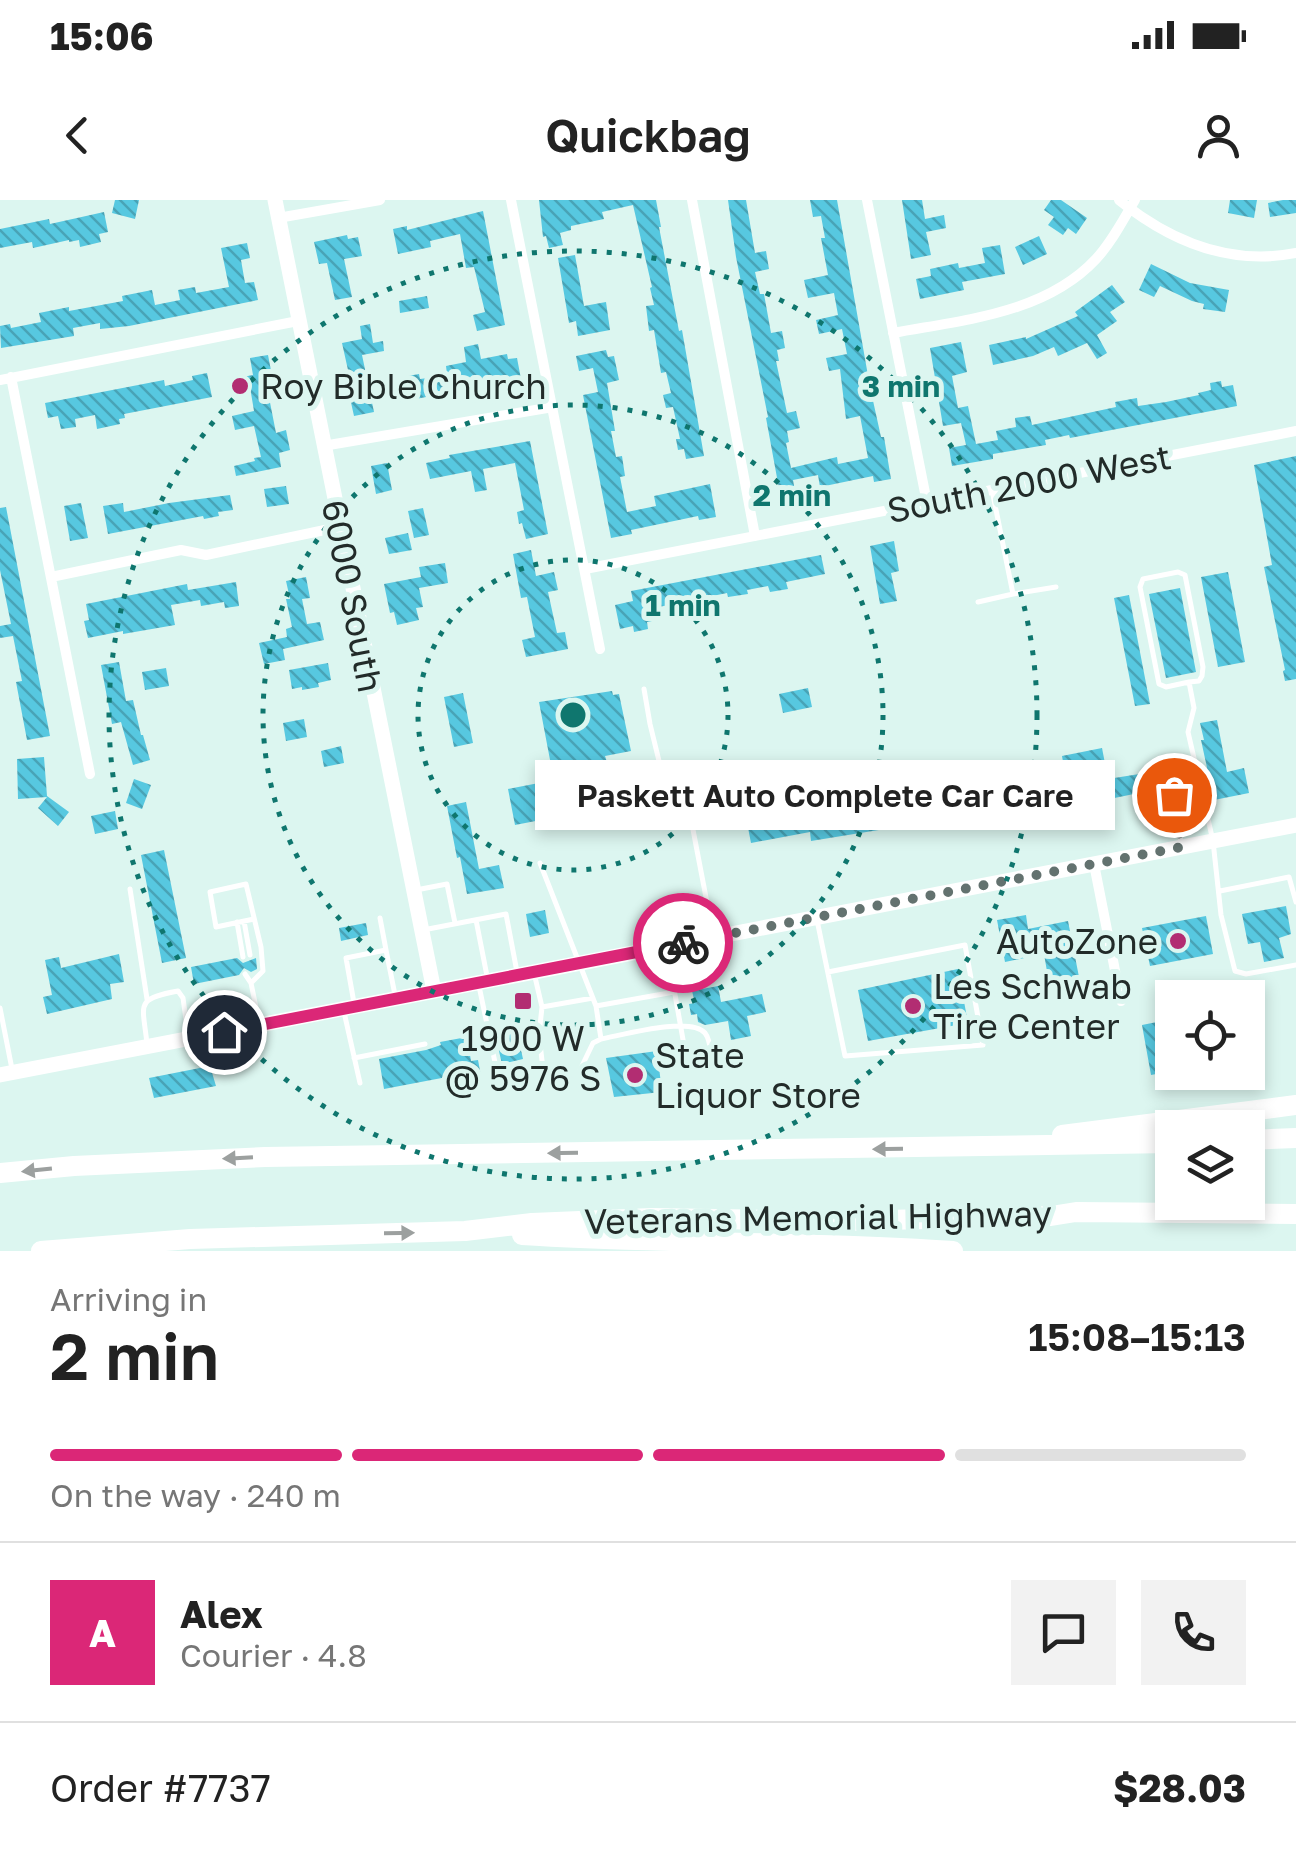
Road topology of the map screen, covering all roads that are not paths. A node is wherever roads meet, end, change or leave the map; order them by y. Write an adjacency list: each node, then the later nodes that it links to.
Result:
1 (274, 200): 8 (main road, 6000 South)
2 (380, 200): 8 (street)
3 (512, 200): 13 (street)
4 (692, 200): 19 (street)
5 (867, 200): 11 (street)
6 (1119, 200): 7 (street)
7 (1132, 204): 9 (street); 11 (street)
8 (278, 218): 10 (main road, 6000 South)
9 (1296, 253)
10 (298, 321): 12 (street); 15 (main road, 6000 South)
11 (893, 333): 17 (street)
12 (6, 378): 21 (street)
13 (553, 406): 15 (street); 20 (street)
14 (1296, 431): 16 (street, South 2000 West)
15 (323, 446): 18 (main road, 6000 South)
16 (992, 490): 17 (street, South 2000 West); 23 (lane)
17 (927, 503): 19 (street, South 2000 West)
18 (338, 528): 21 (street); 36 (main road, 6000 South)
19 (755, 536): 20 (street, South 2000 West)
20 (585, 569): 25 (street)
21 (51, 577): 28 (street)
22 (1056, 588): 23 (lane)
23 (1013, 594): 24 (lane)
24 (978, 602)
25 (600, 648)
26 (1189, 682): 26 (lane); 29 (lane)
27 (644, 689): 46 (lane)
28 (90, 774)
29 (1200, 787): 31 (lane); 32 (lane)
30 (1296, 825): 31 (main road)
31 (1212, 841): 32 (main road); 37 (lane)
32 (1182, 847): 34 (main road)
33 (540, 863): 50 (lane)
34 (1094, 864): 39 (main road); 62 (street)
35 (130, 889): 60 (lane)
36 (413, 890): 44 (lane); 45 (main road, 6000 South)
37 (1220, 891): 38 (lane); 51 (lane)
38 (1296, 902)
39 (816, 917): 46 (main road); 52 (lane)
40 (380, 918): 48 (lane)
41 (254, 919): 43 (lane); 43 (lane); 56 (lane)
42 (476, 920): 44 (lane); 54 (lane); 55 (lane)
43 (241, 922): 49 (lane)
44 (456, 923): 45 (lane)
45 (421, 930): 57 (main road, 6000 South)
46 (713, 937): 47 (main road)
47 (666, 946): 50 (main road); 58 (lane)
48 (386, 950): 59 (lane); 63 (lane)
49 (246, 956)
50 (579, 964): 54 (main road); 61 (lane)
51 (1296, 965)
52 (828, 972): 52 (lane)
53 (249, 973): 56 (lane)
54 (526, 974): 55 (main road); 64 (lane)
55 (483, 982): 57 (main road); 64 (lane)
56 (251, 984): 66 (lane)
57 (434, 991): 59 (main road)
58 (674, 992): 61 (lane); 67 (lane)
59 (395, 998): 63 (main road)
60 (147, 999): 68 (lane); 71 (lane)
61 (594, 1002): 64 (lane); 69 (lane)
62 (1121, 1002)
63 (349, 1007): 66 (main road); 72 (lane)
64 (542, 1007)
65 (0, 1008): 76 (lane)
66 (260, 1025): 68 (main road)
67 (680, 1025): 69 (lane); 73 (lane); 74 (lane)
68 (188, 1038): 71 (main road)
69 (601, 1039): 75 (lane)
70 (425, 1044): 72 (lane)
71 (147, 1047): 76 (main road)
72 (354, 1058): 77 (lane)
73 (712, 1065)
74 (688, 1068)
75 (580, 1070)
76 (6, 1074)
77 (360, 1083)
78 (1292, 1106): 82 (highway)
79 (1294, 1138): 80 (highway)
80 (1265, 1139)
81 (1155, 1144): 82 (highway, Veterans Memorial Highway)
82 (986, 1147): 83 (highway, Veterans Memorial Highway, one-way to 83)
83 (0, 1174)
84 (1296, 1214): 85 (highway, Veterans Memorial Highway)
85 (465, 1231): 86 (highway, Veterans Memorial Highway, one-way to 85); 87 (highway)
86 (40, 1251)
87 (953, 1251)

